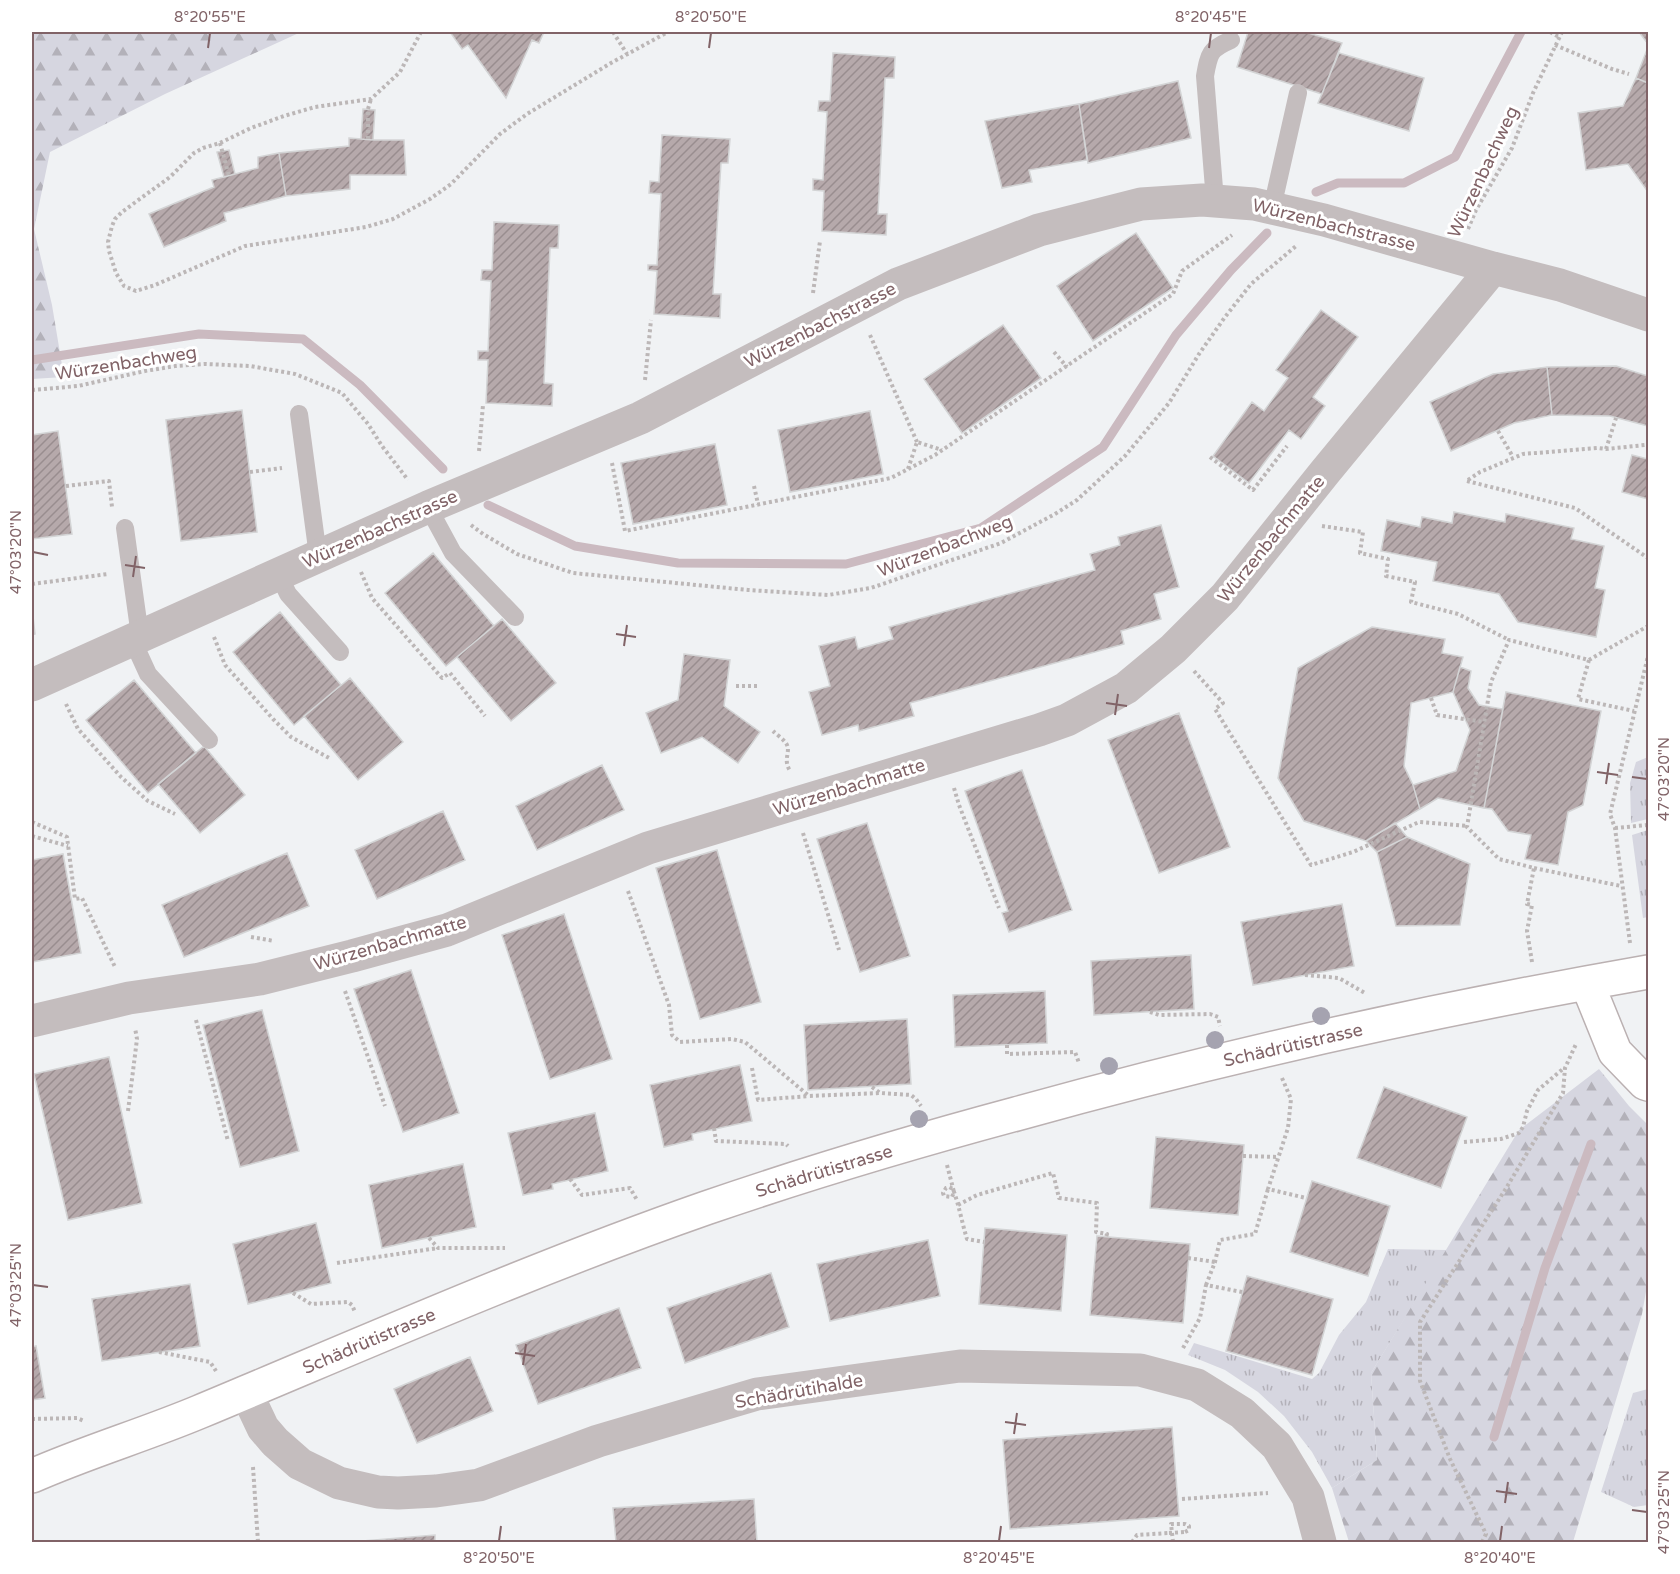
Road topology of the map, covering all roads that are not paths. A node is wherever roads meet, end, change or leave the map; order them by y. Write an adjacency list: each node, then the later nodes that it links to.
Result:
1 (1231, 40): 3 (lane)
2 (1299, 93): 3 (lane)
3 (1244, 204): 4 (street, Würzenbachstrasse); 7 (street, Würzenbachstrasse)
4 (1493, 268): 5 (street, Würzenbachstrasse); 18 (street, Würzenbachmatte)
5 (1648, 315)
6 (299, 414): 9 (lane)
7 (419, 495): 9 (street, Würzenbachstrasse); 11 (lane)
8 (125, 528): 12 (lane)
9 (318, 556): 10 (street, Würzenbachstrasse)
10 (278, 573): 12 (street, Würzenbachstrasse); 13 (lane)
11 (515, 617)
12 (136, 637): 14 (street, Würzenbachstrasse); 15 (lane)
13 (340, 652)
14 (42, 680)
15 (209, 740)
16 (1648, 972): 17 (main road, Schädrütistrasse)
17 (1587, 983): 19 (main road); 20 (main road, Schädrütistrasse)
18 (32, 1021)
19 (1648, 1084)
20 (246, 1392): 21 (main road, Schädrütistrasse); 22 (street, Schädrütihalde)
21 (32, 1476)
22 (1320, 1542)

